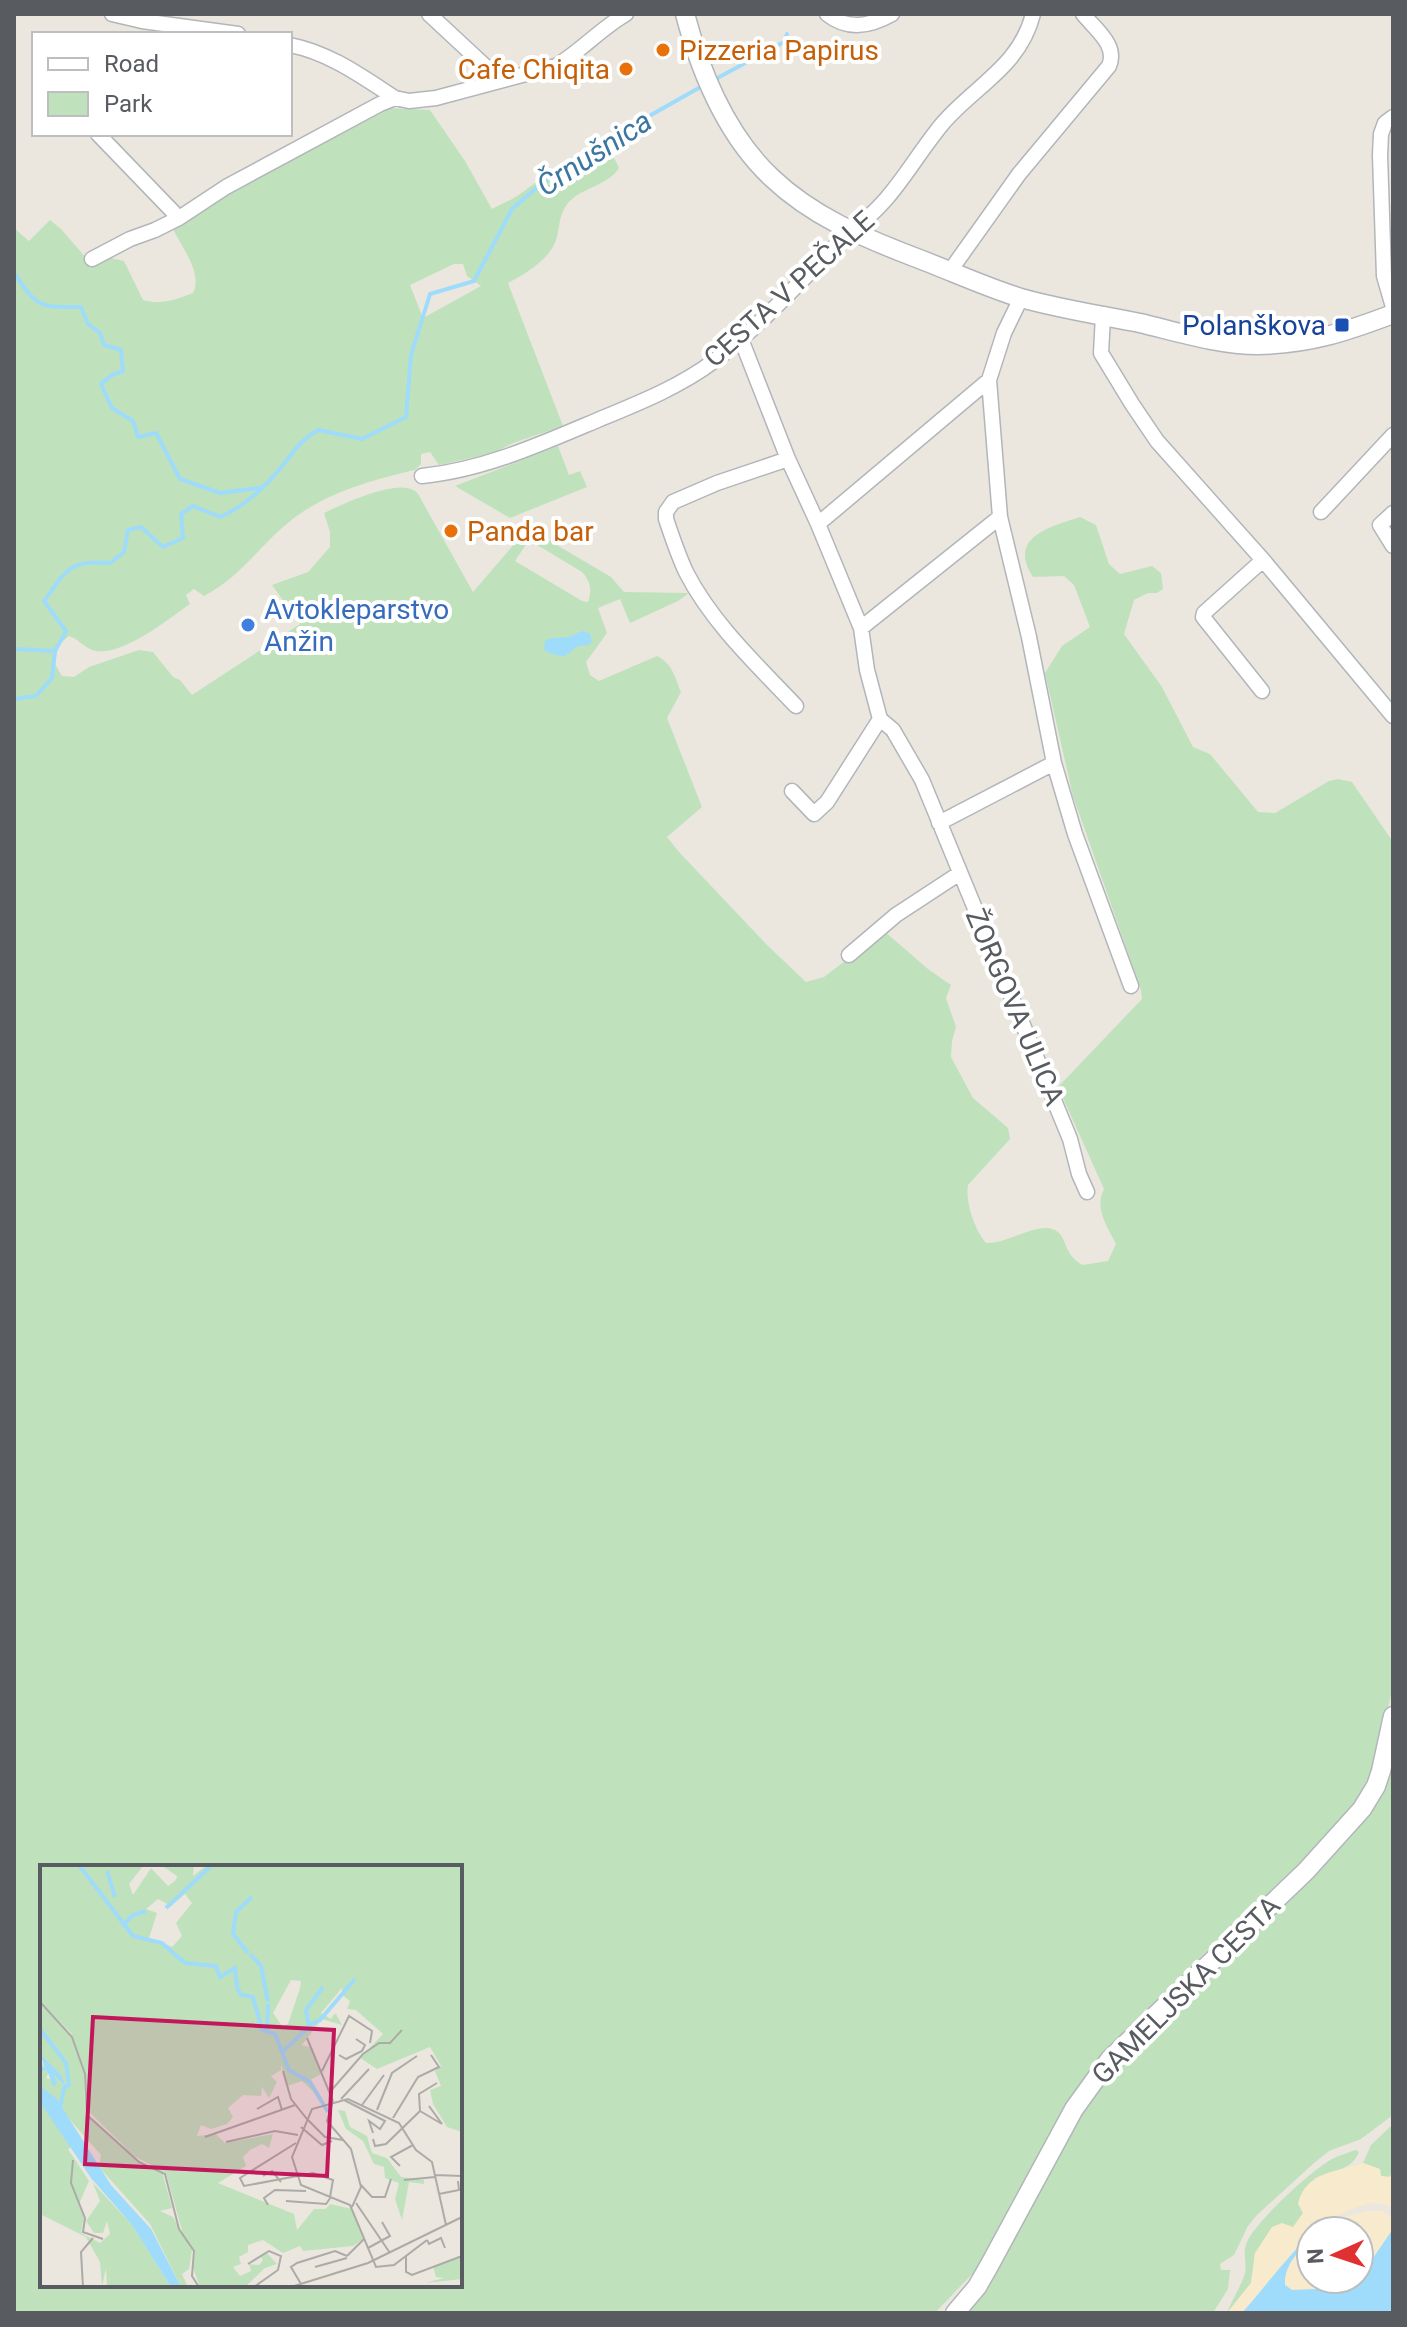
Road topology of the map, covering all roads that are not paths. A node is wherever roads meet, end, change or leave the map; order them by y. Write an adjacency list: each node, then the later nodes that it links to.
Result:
1 (112, 14): 11 (street)
2 (205, 14): 11 (street)
3 (429, 14): 14 (street)
4 (626, 14): 10 (street)
5 (685, 14): 19 (street)
6 (827, 14): 7 (street)
7 (892, 14)
8 (1033, 14): 19 (street, CESTA V PEČALE)
9 (1083, 14): 21 (street)
10 (605, 18): 14 (street)
11 (197, 29): 12 (street)
12 (222, 32)
13 (292, 45): 15 (street)
14 (500, 80): 15 (street)
15 (395, 98): 18 (street)
16 (1393, 117): 23 (street)
17 (100, 136): 18 (street)
18 (179, 218): 20 (street)
19 (850, 231): 21 (street); 26 (street, CESTA V PEČALE)
20 (92, 259)
21 (950, 271): 22 (street)
22 (1021, 298): 25 (street); 27 (street)
23 (1393, 307)
24 (1393, 314): 25 (street)
25 (1103, 316): 36 (street)
26 (741, 339): 29 (street, ŽORGOVA ULICA); 30 (street, CESTA V PEČALE)
27 (989, 380): 33 (street); 34 (street)
28 (1393, 435): 31 (street)
29 (788, 459): 34 (street, ŽORGOVA ULICA); 39 (street)
30 (422, 476)
31 (1321, 512)
32 (1393, 513): 35 (street)
33 (1000, 517): 37 (street); 42 (street)
34 (818, 524): 37 (street, ŽORGOVA ULICA)
35 (1393, 546)
36 (1263, 560): 38 (street); 40 (street)
37 (861, 628): 41 (street, ŽORGOVA ULICA)
38 (1262, 691)
39 (796, 706)
40 (1393, 716)
41 (880, 719): 43 (street); 44 (street, ŽORGOVA ULICA)
42 (1054, 763): 44 (street); 47 (street)
43 (792, 791)
44 (939, 823): 45 (street, ŽORGOVA ULICA)
45 (960, 873): 46 (street); 48 (street, ŽORGOVA ULICA)
46 (849, 955)
47 (1131, 986)
48 (1087, 1192)
49 (1393, 1716): 50 (street, GAMELJSKA CESTA)
50 (955, 2313)

